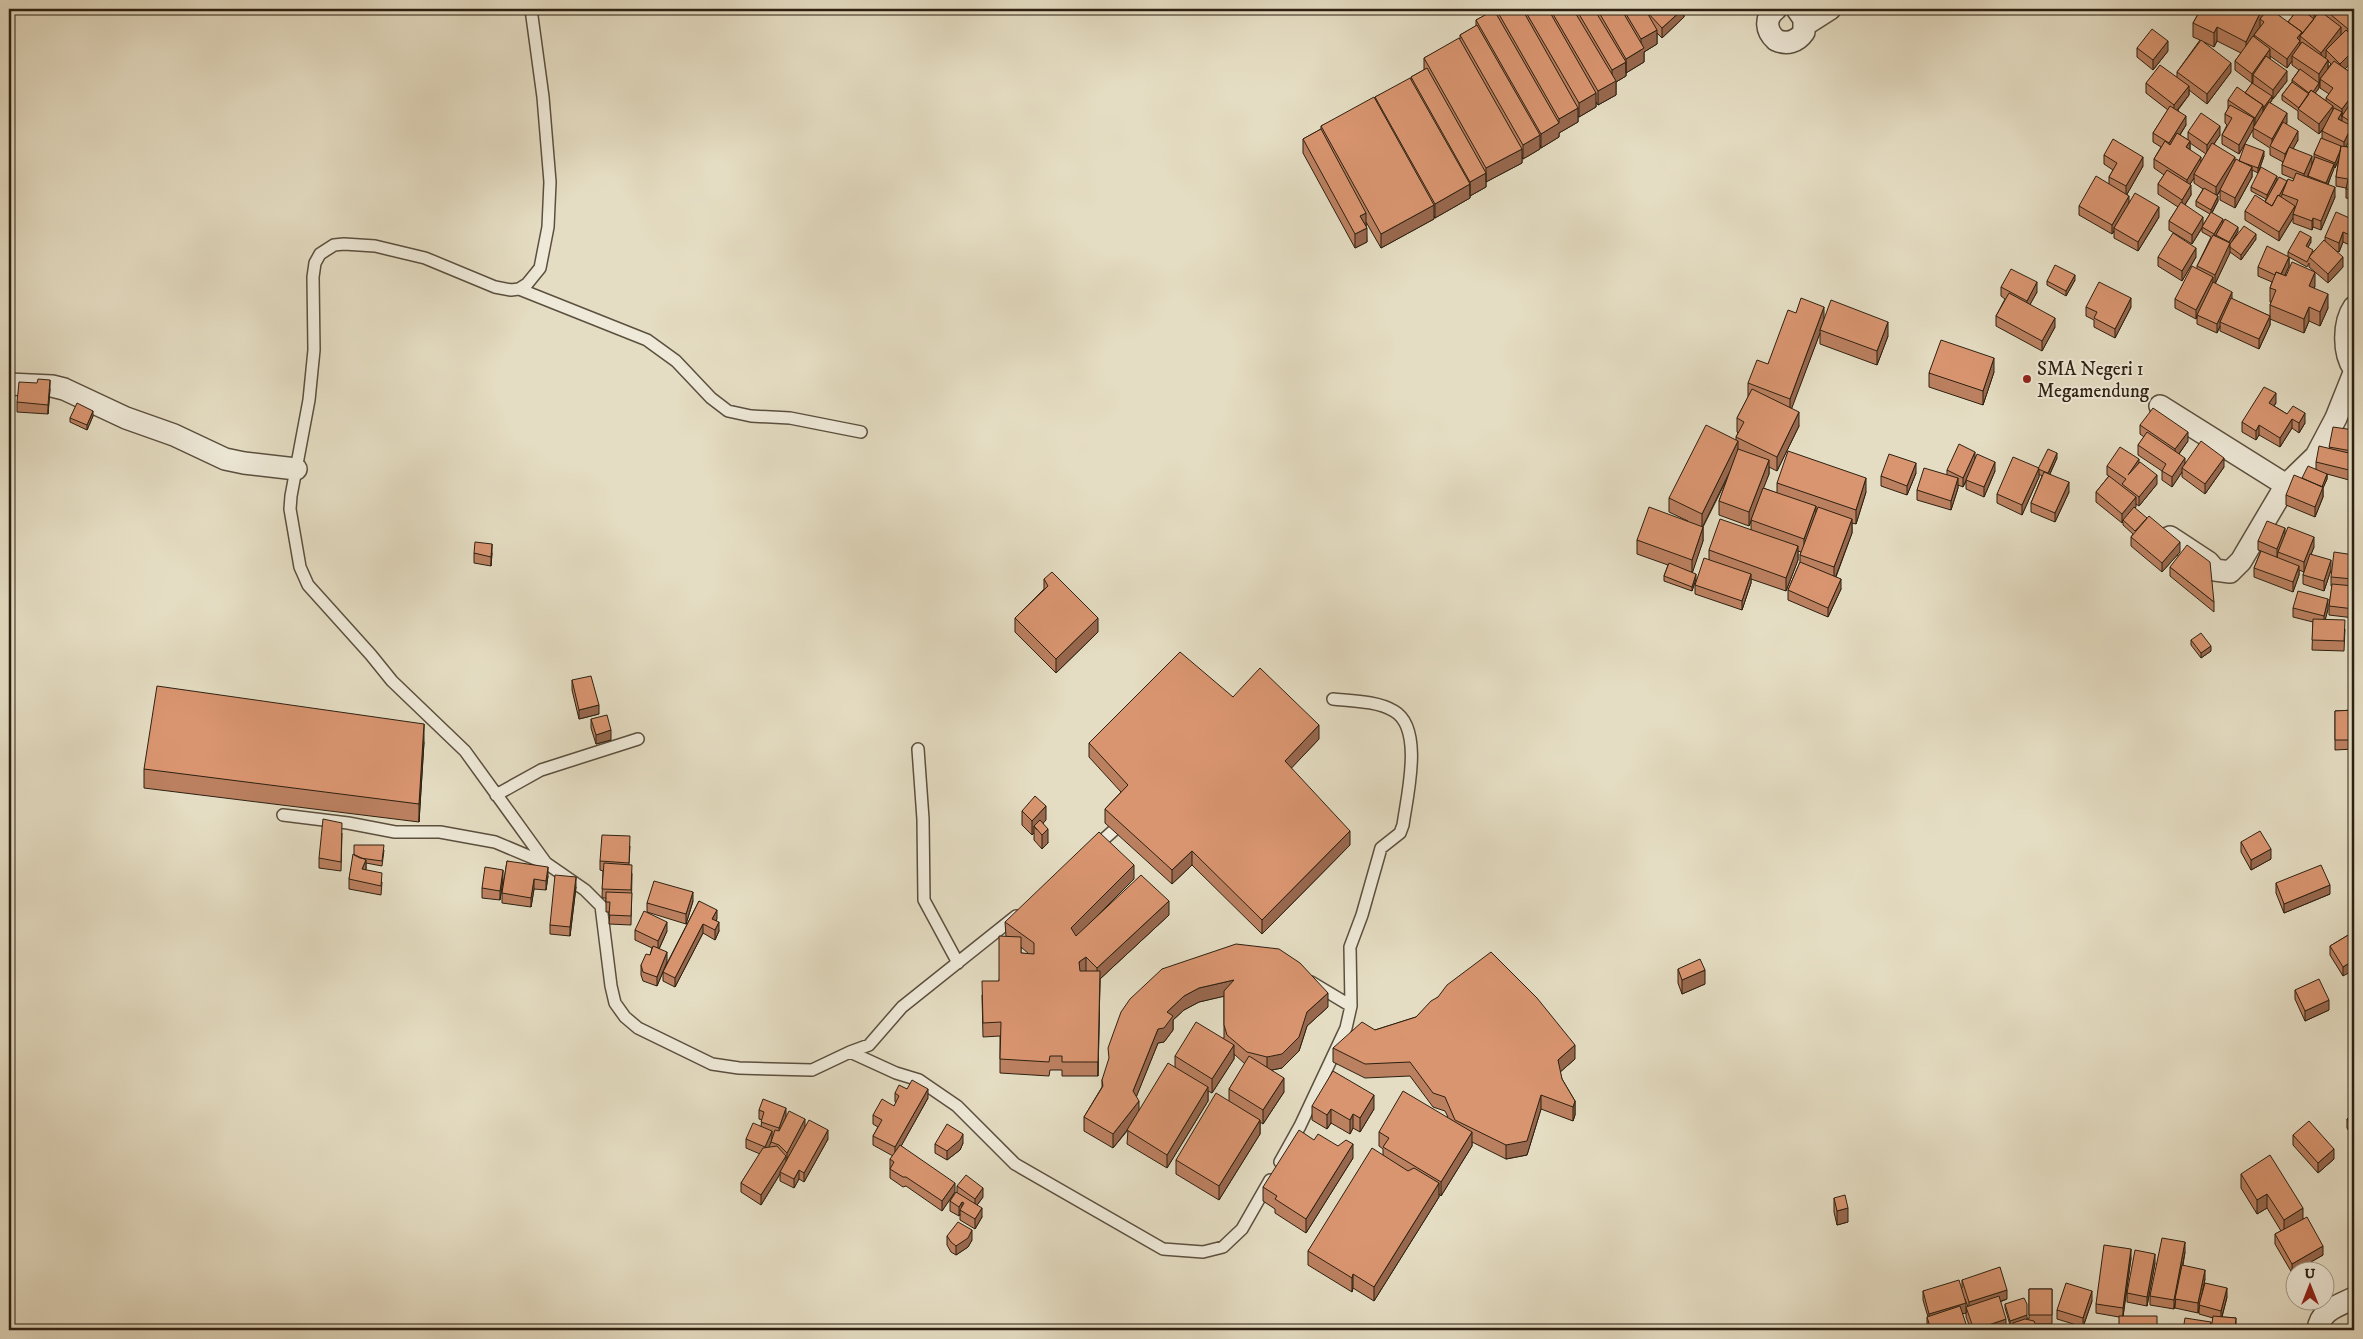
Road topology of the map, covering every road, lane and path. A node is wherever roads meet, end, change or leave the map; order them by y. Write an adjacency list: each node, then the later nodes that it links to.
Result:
1 (531, 9): 5 (lane)
2 (1776, 9): 4 (street)
3 (1830, 9): 4 (street)
4 (1801, 17)
5 (519, 289): 11 (lane); 12 (lane)
6 (2354, 307): 7 (street)
7 (2354, 369)
8 (2354, 373): 13 (street)
9 (9, 384): 12 (street)
10 (2160, 406): 13 (street)
11 (861, 432)
12 (296, 469): 18 (lane)
13 (2286, 486): 14 (street)
14 (2170, 537)
15 (1333, 699): 26 (lane)
16 (638, 739): 18 (lane)
17 (918, 749): 24 (lane)
18 (496, 795): 22 (lane)
19 (283, 815): 22 (lane)
20 (1113, 831): 21 (lane)
21 (1085, 856)
22 (546, 863): 27 (lane)
23 (1028, 906): 24 (lane)
24 (958, 963): 27 (lane)
25 (1311, 982): 26 (lane)
26 (1351, 1006): 27 (lane)
27 (850, 1052)
28 (2354, 1298): 29 (street)
29 (2318, 1330)

